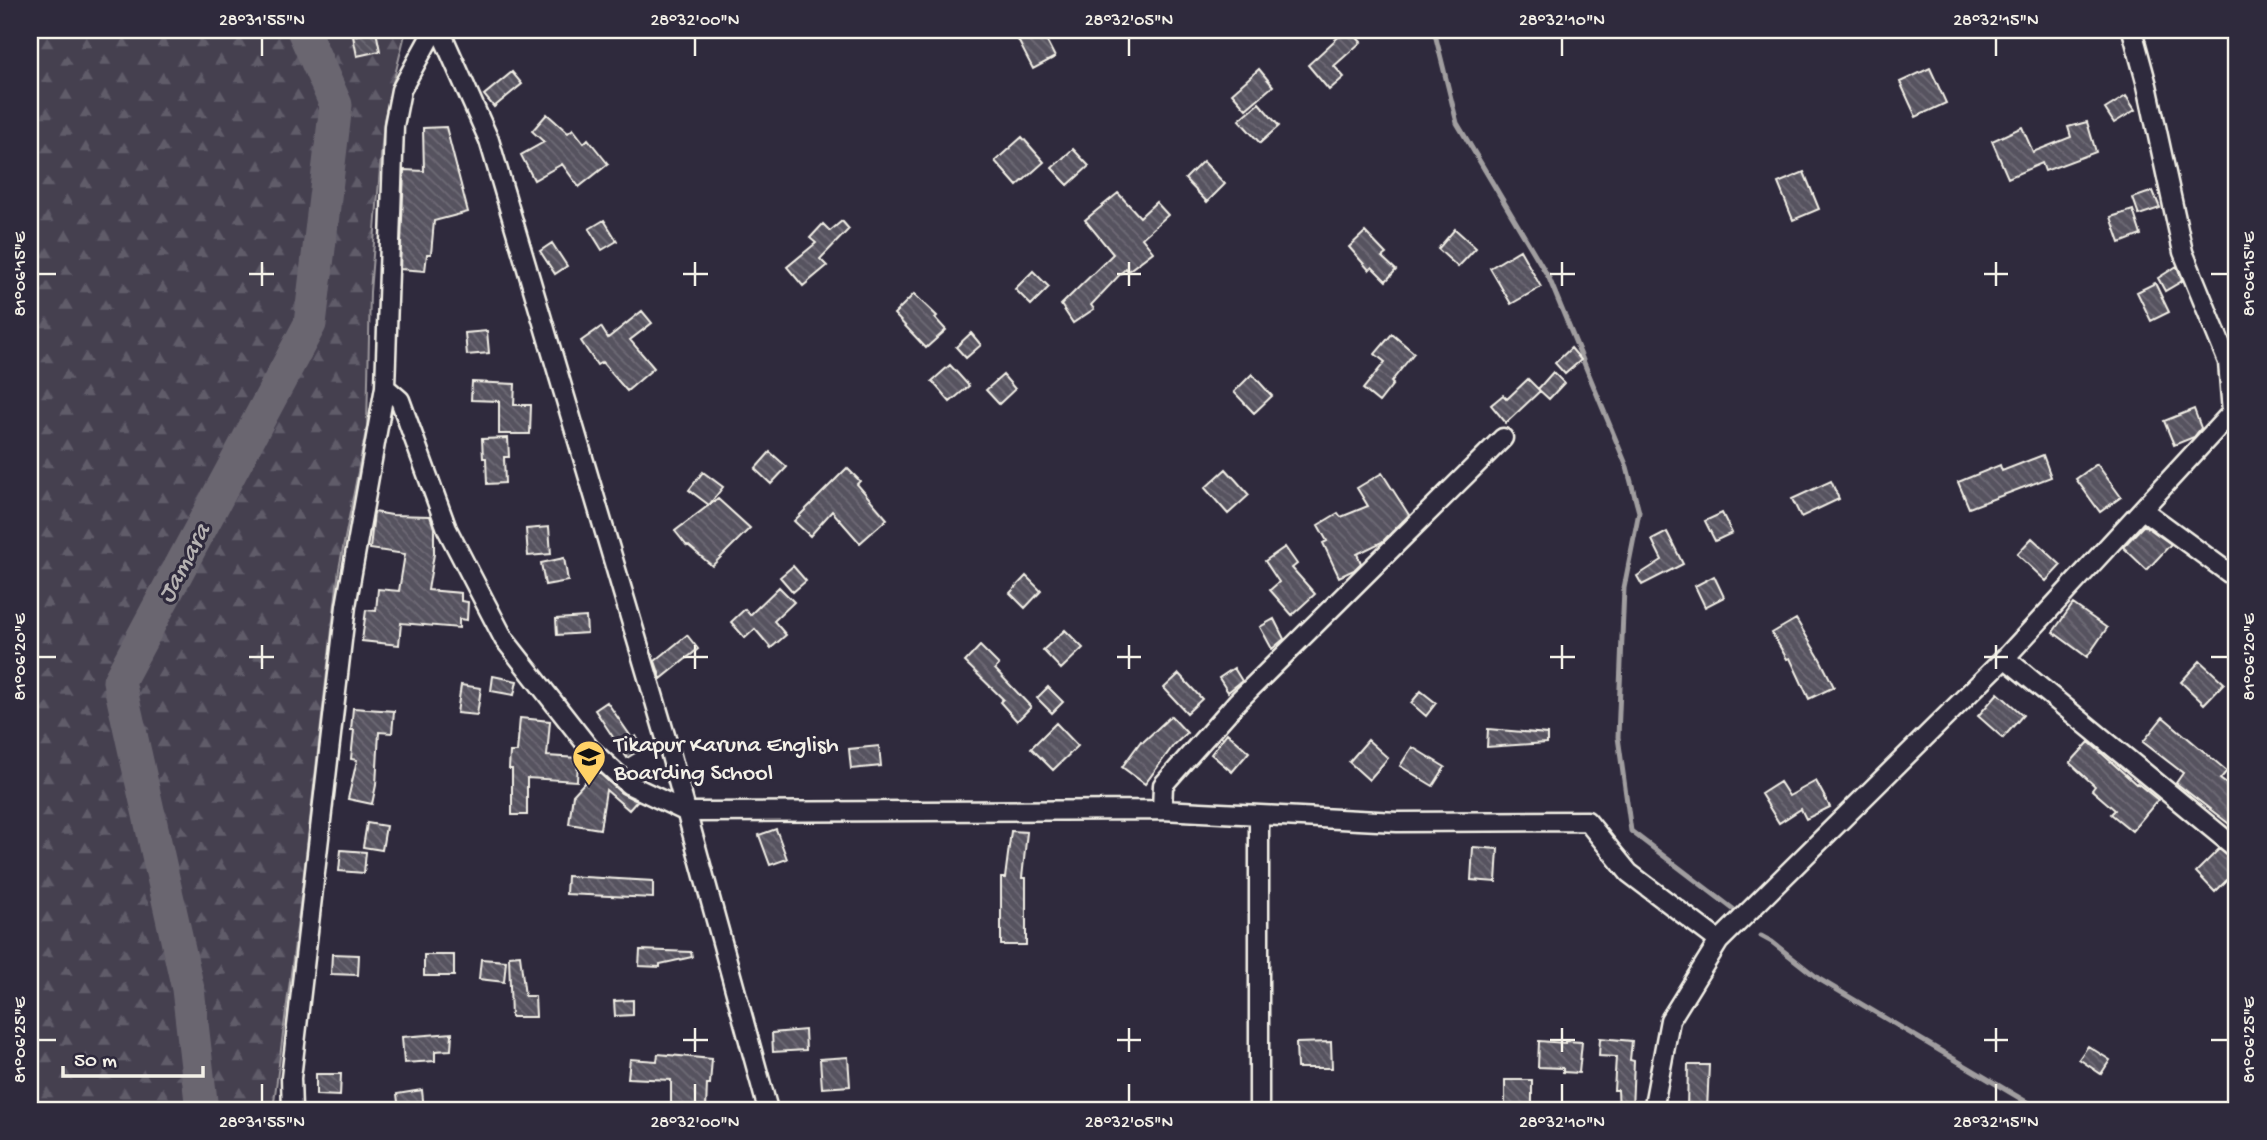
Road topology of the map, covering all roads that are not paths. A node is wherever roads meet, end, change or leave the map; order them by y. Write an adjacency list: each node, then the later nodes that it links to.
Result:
1 (434, 30): 4 (street)
2 (440, 30): 11 (street)
3 (2132, 30): 5 (street)
4 (385, 387): 11 (street); 15 (street)
5 (2234, 414): 7 (street)
6 (1503, 438): 10 (street)
7 (2143, 510): 8 (street); 9 (street)
8 (2237, 579)
9 (2005, 658): 13 (street); 14 (street)
10 (1162, 810): 11 (street); 12 (street)
11 (687, 812): 16 (street)
12 (1259, 815): 14 (street); 17 (street)
13 (2237, 849)
14 (1719, 941): 18 (street)
15 (292, 1110)
16 (768, 1110)
17 (1259, 1110)
18 (1653, 1110)

